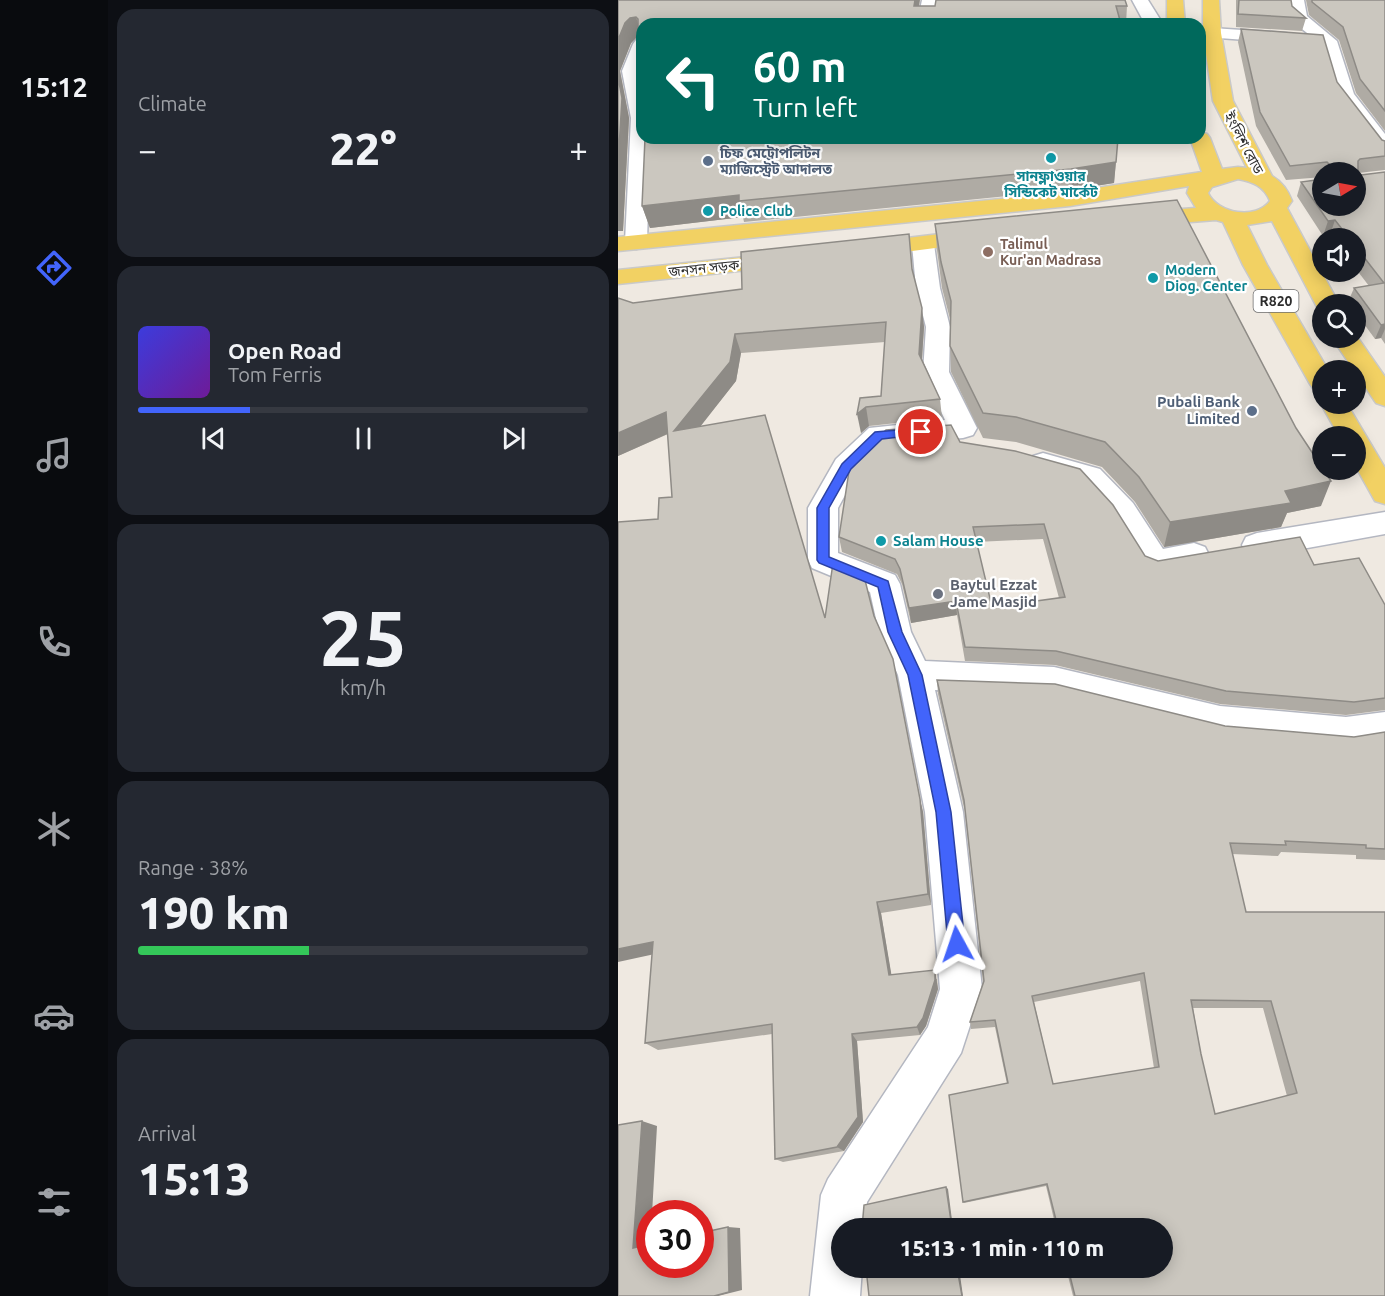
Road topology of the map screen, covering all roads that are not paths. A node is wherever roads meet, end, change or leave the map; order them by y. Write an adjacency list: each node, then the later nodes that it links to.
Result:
1 (930, 0): 6 (street)
2 (1140, 0): 7 (street)
3 (1175, 0): 8 (main road)
4 (1211, 0): 9 (main road, ইংলিশ রোড / R820)
5 (1296, 0): 10 (street)
6 (927, 18)
7 (1150, 18)
8 (1176, 18)
9 (1212, 33): 10 (street); 18 (main road, ইংলিশ রোড / R820)
10 (1328, 41): 15 (street)
11 (636, 44): 12 (street)
12 (636, 97)
13 (637, 144): 22 (street)
14 (1202, 144): 16 (main road)
15 (1385, 148)
16 (1214, 176): 18 (main road); 19 (main road); 22 (main road)
17 (1300, 187): 18 (main road)
18 (1273, 193): 19 (main road); 27 (main road, R820)
19 (1225, 215): 20 (main road); 29 (main road, R820)
20 (1117, 221)
21 (1003, 234): 23 (main road)
22 (627, 243): 26 (main road)
23 (923, 243): 24 (main road); 35 (street)
24 (843, 253)
25 (809, 257): 26 (main road, জনসন সড়ক)
26 (626, 276)
27 (1322, 294)
28 (1352, 348): 30 (main road)
29 (1312, 364)
30 (1385, 397)
31 (1014, 454): 34 (street)
32 (1366, 459): 33 (main road)
33 (1385, 492)
34 (1385, 523)
35 (915, 675): 36 (street); 37 (street)
36 (1385, 727)
37 (835, 1296)

